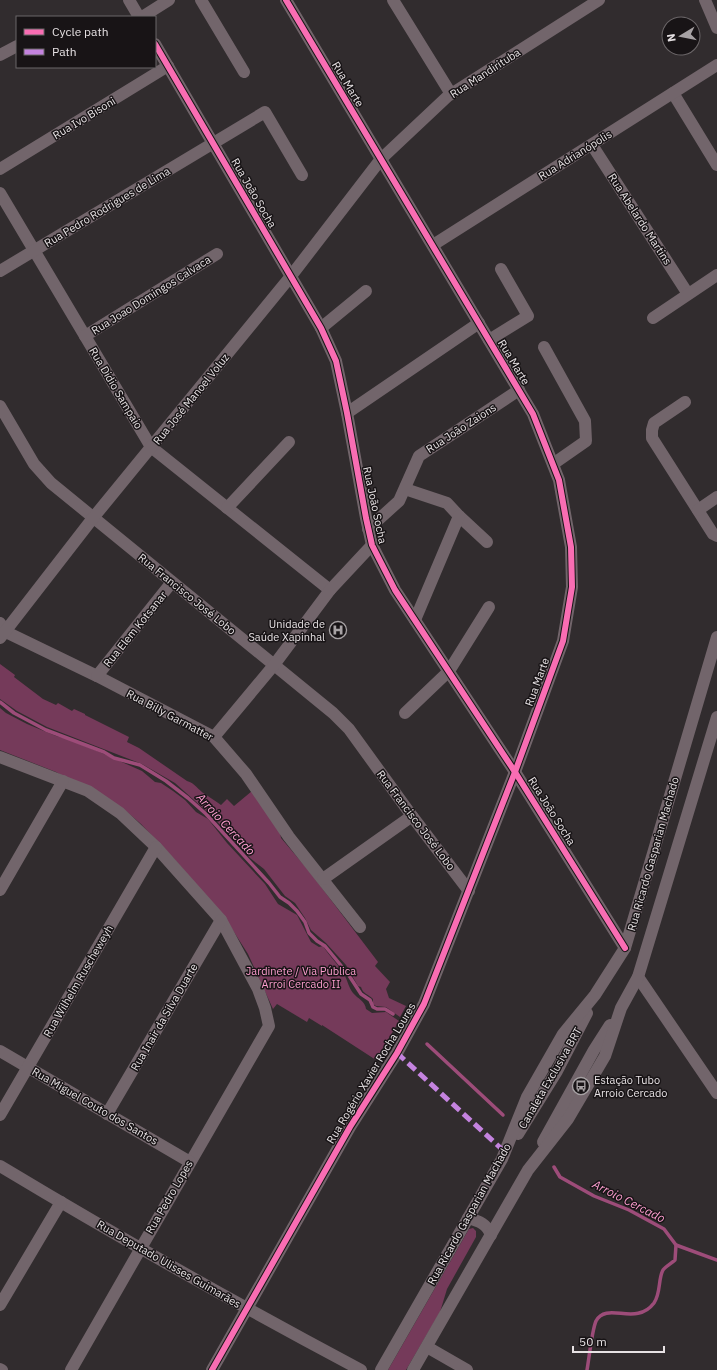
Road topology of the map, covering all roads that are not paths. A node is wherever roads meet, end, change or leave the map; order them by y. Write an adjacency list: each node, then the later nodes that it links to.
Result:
1 (129, 0): 8 (street)
2 (169, 0): 9 (street)
3 (201, 0): 16 (street)
4 (286, 0): 21 (street, Rua Marte)
5 (393, 0): 18 (street)
6 (599, 0): 18 (street, Rua Mandirituba)
7 (705, 0): 10 (street)
8 (138, 16)
9 (144, 16)
10 (716, 24)
11 (156, 46): 15 (street, Rua João Socha)
12 (16, 47): 13 (street)
13 (0, 55)
14 (717, 65): 17 (street, Rua Adrianópolis)
15 (168, 66): 19 (street, Rua João Socha); 23 (street, Rua Ivo Bisoni)
16 (244, 72)
17 (673, 93): 20 (street, Rua Adrianópolis); 22 (street)
18 (451, 94): 21 (street, Rua Mandirituba)
19 (214, 144): 24 (street, Rua Pedro Rodrigues de Lima); 27 (street, Rua Pedro Rodrigues de Lima); 32 (street, Rua João Socha)
20 (592, 145): 26 (street, Rua Adrianópolis); 34 (street, Rua Abelardo Martins)
21 (381, 159): 26 (street, Rua Marte); 32 (street, Rua José Manoel Voluz)
22 (717, 164)
23 (0, 169)
24 (302, 175)
25 (0, 193): 27 (street, Rua Didio Sampaio)
26 (432, 245): 36 (street, Rua Marte)
27 (34, 251): 30 (street, Rua Pedro Rodrigues de Lima); 38 (street, Rua Didio Sampaio)
28 (217, 254): 38 (street, Rua Joao Domingos Calvaca)
29 (501, 269): 39 (street)
30 (0, 271)
31 (717, 275): 34 (street)
32 (291, 276): 37 (street, Rua João Socha); 46 (street, Rua José Manoel Voluz)
33 (366, 291): 37 (street)
34 (688, 294): 35 (street)
35 (653, 318)
36 (479, 323): 39 (street, Rua Marte); 44 (street)
37 (321, 328): 44 (street, Rua João Socha)
38 (85, 336): 46 (street, Rua Didio Sampaio)
39 (489, 340): 41 (street, Rua Marte)
40 (544, 347): 47 (street)
41 (519, 390): 47 (street, Rua Marte); 48 (street, Rua João Zaions)
42 (685, 402): 51 (street)
43 (0, 406): 53 (street, Rua Francisco José Lobo)
44 (347, 413): 54 (street, Rua João Socha)
45 (289, 442): 50 (street)
46 (151, 447): 50 (street, Rua Didio Sampaio); 53 (street, Rua José Manoel Voluz)
47 (553, 464): 71 (street, Rua Marte)
48 (405, 489): 52 (street); 54 (street, Rua João Zaions)
49 (717, 498): 51 (street)
50 (227, 508): 59 (street, Rua Didio Sampaio)
51 (698, 510): 55 (street)
52 (459, 516): 56 (street); 61 (street)
53 (93, 518): 58 (street, Rua Francisco José Lobo); 62 (street, Rua José Manoel Voluz)
54 (368, 529): 57 (street, Rua João Socha)
55 (717, 536)
56 (487, 542)
57 (372, 545): 59 (street); 61 (street, Rua João Socha)
58 (172, 582): 64 (street, Rua Francisco José Lobo); 66 (street, Rua Elem Kotsanar)
59 (330, 590): 64 (street)
60 (489, 607): 65 (street)
61 (415, 620): 65 (street, Rua João Socha)
62 (2, 631): 66 (street, Rua Billy Garmatter)
63 (717, 636): 81 (street, Rua Ricardo Gasparian Machado)
64 (274, 665): 69 (street); 73 (street, Rua Francisco José Lobo)
65 (449, 671): 67 (street); 71 (street, Rua João Socha)
66 (97, 676): 69 (street, Rua Billy Garmatter)
67 (405, 714)
68 (717, 717): 82 (street, Rua Ricardo Gasparian Machado)
69 (214, 737): 76 (street, Rua Billy Garmatter)
70 (0, 757): 72 (street)
71 (515, 772): 78 (street, Rua Rogério Xavier Rocha Loures); 81 (street, Rua João Socha)
72 (63, 781): 74 (street); 75 (street)
73 (412, 816): 76 (street); 78 (street, Rua Francisco José Lobo)
74 (156, 847): 79 (street); 84 (street, Rua Wilhelm Ruscheweyh)
75 (4, 877): 77 (street)
76 (323, 878): 80 (street, Rua Billy Garmatter)
77 (0, 890)
78 (469, 891): 95 (street, Rua Rogério Xavier Rocha Loures)
79 (221, 920): 86 (street, Rua Inair da Silva Duarte); 88 (street, Rua Pedro Lopes)
80 (360, 928)
81 (625, 948): 91 (street, Rua Ricardo Gasparian Machado)
82 (638, 977): 85 (street); 92 (street, Rua Ricardo Gasparian Machado)
83 (0, 1051): 84 (street, Rua Miguel Couto dos Santos)
84 (29, 1067): 86 (street, Rua Miguel Couto dos Santos); 87 (street, Rua Wilhelm Ruscheweyh)
85 (717, 1093)
86 (108, 1114): 88 (street, Rua Miguel Couto dos Santos)
87 (0, 1115)
88 (190, 1162): 93 (street, Rua Pedro Lopes)
89 (0, 1166): 90 (street, Rua Deputado Ulisses Guimarães)
90 (60, 1202): 93 (street, Rua Deputado Ulisses Guimarães); 94 (street)
91 (468, 1218): 92 (street); 100 (street, Rua Ricardo Gasparian Machado)
92 (491, 1235): 96 (street, Rua Ricardo Gasparian Machado)
93 (140, 1248): 95 (street, Rua Deputado Ulisses Guimarães); 97 (street, Rua Pedro Lopes)
94 (0, 1305)
95 (247, 1309): 98 (street, Rua Rogério Xavier Rocha Loures); 99 (street, Rua Deputado Ulisses Guimarães)
96 (427, 1346): 101 (street, Rua Ricardo Gasparian Machado); 102 (street)
97 (72, 1370)
98 (212, 1370)
99 (361, 1370)
100 (381, 1370)
101 (413, 1370)
102 (467, 1370)

